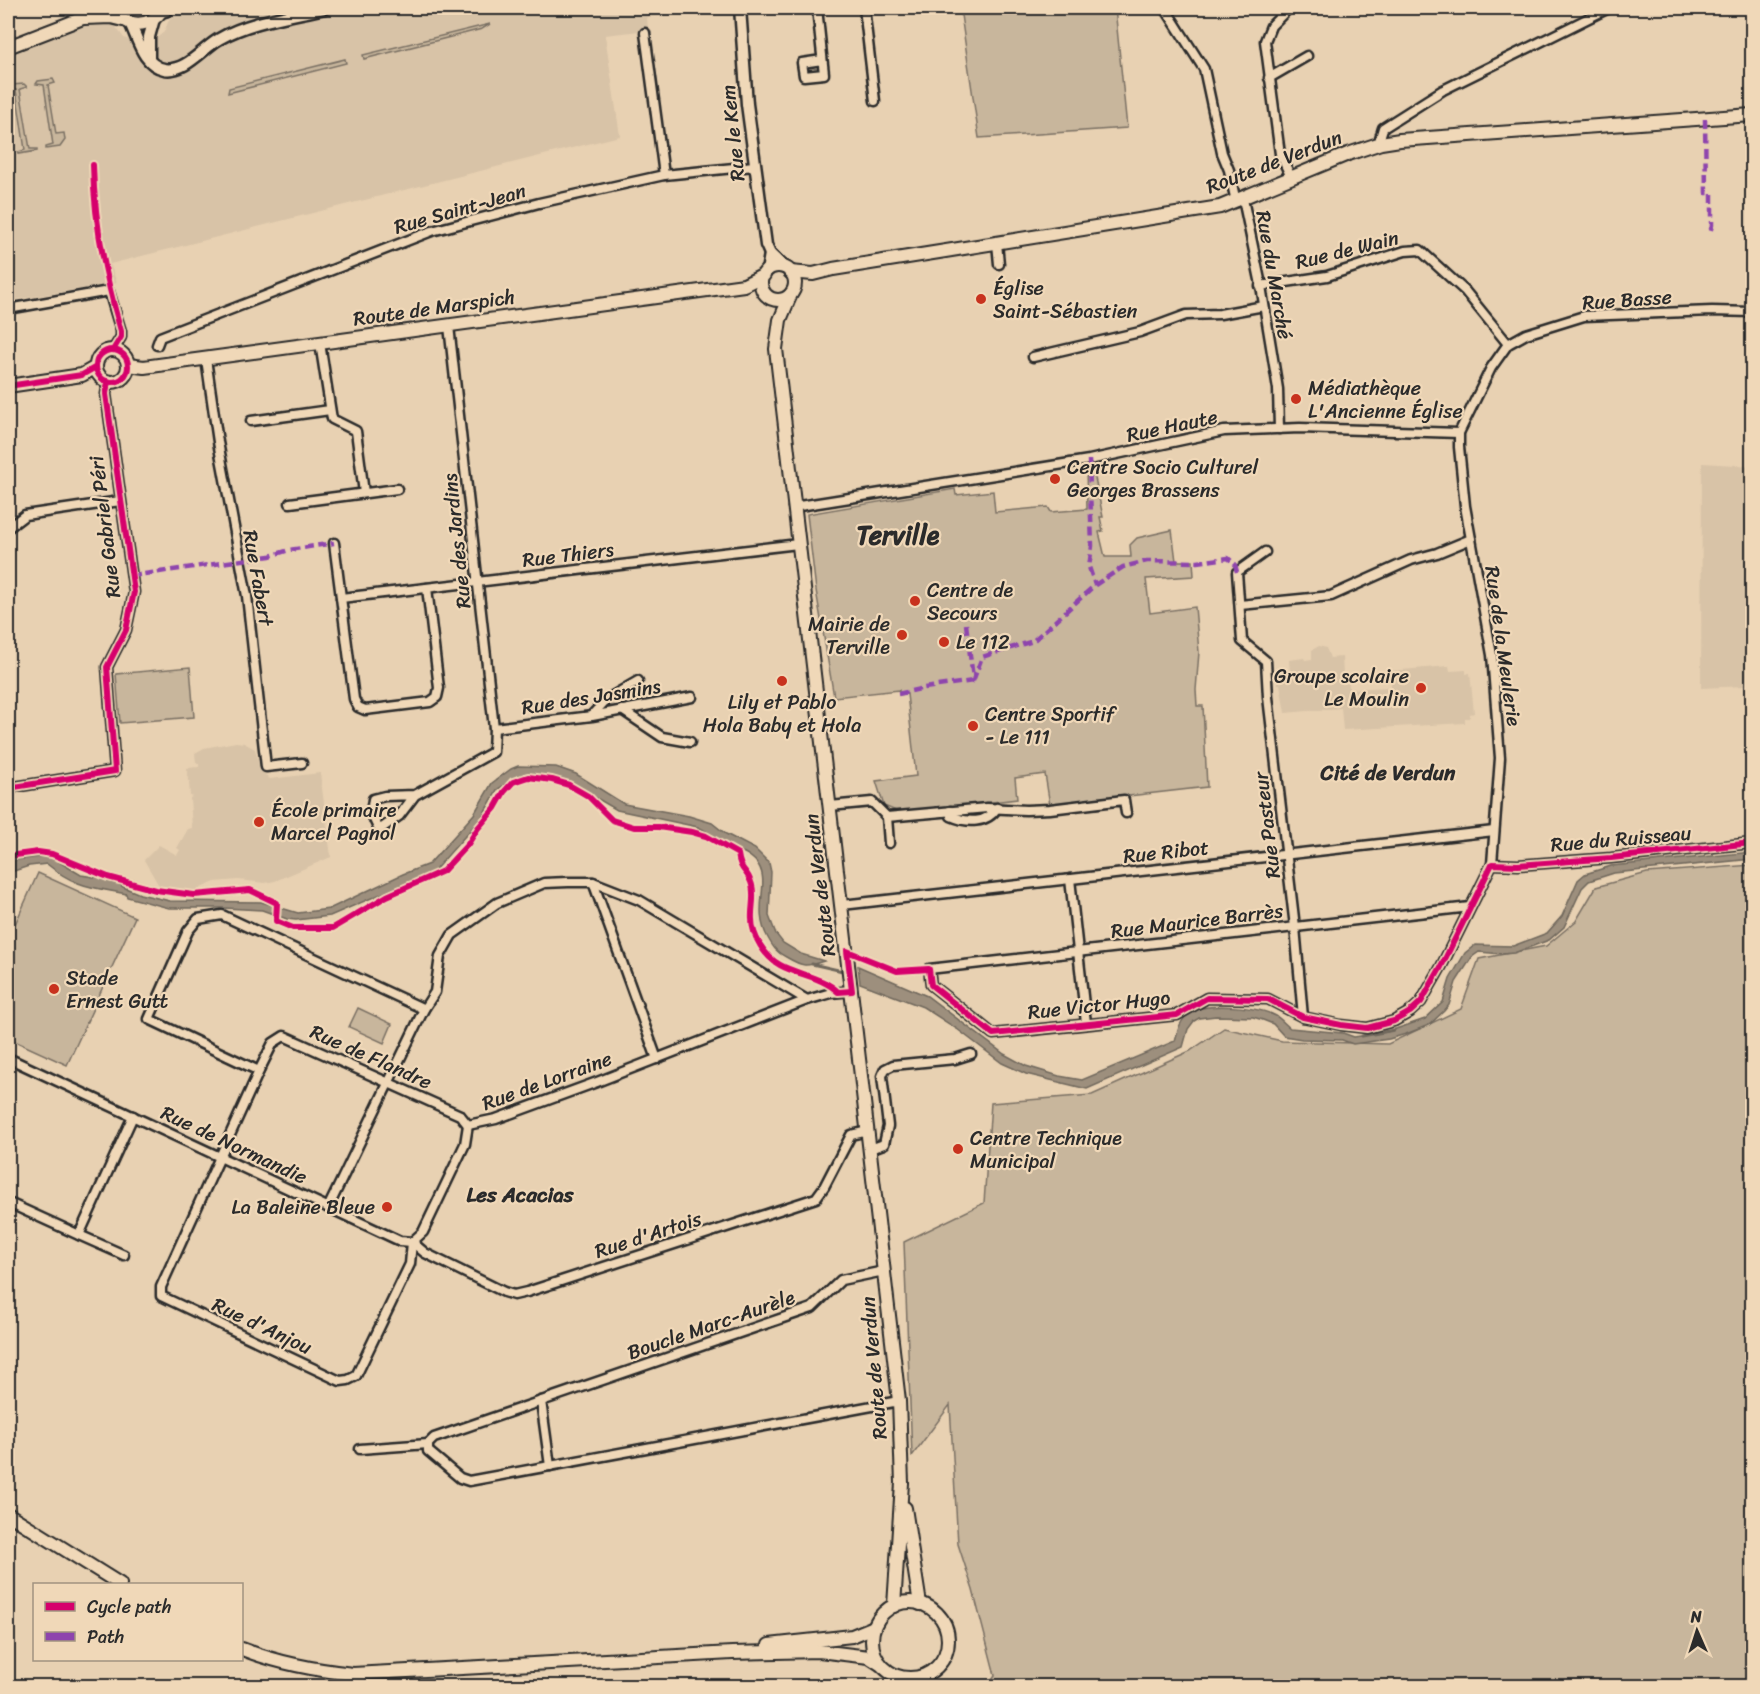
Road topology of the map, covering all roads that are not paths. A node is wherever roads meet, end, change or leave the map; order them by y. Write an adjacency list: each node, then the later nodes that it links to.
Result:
1 (99, 8): 11 (main road)
2 (114, 8): 12 (main road)
3 (325, 8): 16 (street)
4 (740, 8): 22 (street, Rue le Kem)
5 (817, 8): 17 (street)
6 (864, 8): 19 (street)
7 (1165, 8): 25 (street, Rue du Marché)
8 (1289, 8): 18 (street)
9 (1609, 8): 21 (street)
10 (161, 11): 12 (main road); 16 (street)
11 (83, 18): 12 (main road); 14 (main road)
12 (127, 22): 16 (street)
13 (645, 33): 23 (street)
14 (8, 47)
15 (1307, 56): 18 (street)
16 (148, 59)
17 (822, 60)
18 (1269, 78): 24 (street)
19 (875, 101)
20 (1752, 116): 21 (main road, Route de Verdun)
21 (1381, 143): 24 (main road, Route de Verdun)
22 (754, 166): 23 (street, Rue Saint-Jean); 27 (street, Rue le Kem)
23 (664, 175): 43 (street, Rue Saint-Jean)
24 (1291, 177): 25 (main road, Route de Verdun)
25 (1240, 200): 26 (main road, Route de Verdun); 33 (street, Rue du Marché)
26 (997, 243): 28 (street); 31 (main road, Route de Verdun)
27 (770, 254): 29 (street); 30 (street, Rue le Kem)
28 (999, 264)
29 (787, 270): 30 (main road); 31 (main road, Route de Verdun); 34 (main road)
30 (765, 273): 32 (main road, Route de Marspich); 35 (main road)
31 (813, 274): 34 (main road, Route de Verdun)
32 (744, 285): 35 (main road, Route de Marspich); 40 (main road, Route de Marspich)
33 (1260, 286): 36 (street, Rue du Marché); 42 (street, Rue de Wain)
34 (792, 292): 35 (main road); 39 (main road, Route de Verdun)
35 (767, 295): 39 (main road, Route de Verdun)
36 (1263, 306): 45 (street); 53 (street, Rue du Marché)
37 (8, 309): 44 (street)
38 (1752, 312): 42 (street, Rue Basse)
39 (780, 320): 59 (main road, Route de Verdun)
40 (449, 326): 41 (main road, Route de Marspich); 65 (street, Rue des Jardins)
41 (320, 343): 46 (main road, Route de Marspich); 51 (street)
42 (1508, 344): 54 (street)
43 (157, 345)
44 (113, 350): 47 (main road); 48 (main road)
45 (1033, 357)
46 (206, 359): 47 (main road, Route de Marspich); 75 (street, Rue Fabert)
47 (128, 365): 49 (main road)
48 (96, 367): 49 (main road); 50 (main road)
49 (108, 381): 57 (street, Rue Gabriel Péri)
50 (8, 386)
51 (330, 410): 52 (street); 56 (street)
52 (251, 422)
53 (1279, 429): 54 (street, Rue Haute); 59 (street, Rue Haute)
54 (1459, 433): 61 (street, Rue de la Meulerie)
55 (397, 489): 56 (street)
56 (364, 493): 58 (street)
57 (120, 501): 60 (street); 76 (street, Rue Gabriel Péri)
58 (290, 503)
59 (793, 507): 63 (main road, Route de Verdun)
60 (8, 528)
61 (1471, 539): 68 (street); 81 (street, Rue de la Meulerie)
62 (334, 543): 67 (street)
63 (798, 544): 65 (street, Rue Thiers); 78 (main road, Route de Verdun)
64 (1265, 552): 68 (street)
65 (478, 582): 66 (street, Rue Thiers); 73 (street, Rue des Jardins)
66 (427, 588): 67 (street, Rue Thiers); 67 (street)
67 (341, 598)
68 (1240, 605): 84 (street, Rue Pasteur)
69 (638, 681): 72 (street)
70 (692, 697): 71 (street, Rue des Jasmins)
71 (622, 710): 72 (street, Rue des Jasmins); 74 (street)
72 (592, 716): 73 (street, Rue des Jasmins)
73 (494, 728): 77 (street, Rue des Jardins)
74 (690, 742)
75 (302, 763)
76 (8, 788)
77 (415, 795): 77 (street)
78 (830, 806): 80 (street); 88 (main road, Route de Verdun)
79 (1126, 813): 80 (street)
80 (886, 818): 82 (street)
81 (1494, 831): 84 (street, Rue Ribot); 85 (street, Rue de la Meulerie)
82 (889, 843)
83 (1752, 843): 85 (street, Rue du Ruisseau)
84 (1287, 855): 86 (street, Rue Ribot); 90 (street, Rue Pasteur)
85 (1492, 864): 89 (street, Rue Victor Hugo)
86 (1070, 879): 88 (street, Rue Ribot); 91 (street)
87 (593, 882): 94 (street); 95 (street); 100 (street)
88 (842, 905): 93 (main road, Route de Verdun)
89 (1470, 907): 90 (street, Rue Maurice Barrès); 96 (street, Rue Victor Hugo)
90 (1295, 927): 91 (street, Rue Maurice Barrès); 96 (street, Rue Pasteur)
91 (1077, 952): 92 (street, Rue Maurice Barrès); 97 (street)
92 (929, 969): 97 (street, Rue Victor Hugo)
93 (852, 991): 94 (street, Rue de Lorraine); 105 (main road, Route de Verdun)
94 (807, 1000): 100 (street, Rue de Lorraine)
95 (424, 1009): 101 (street); 102 (street)
96 (1303, 1017): 97 (street, Rue Victor Hugo)
97 (1086, 1023)
98 (970, 1054): 106 (street)
99 (8, 1058): 103 (street, Rue de Normandie)
100 (657, 1059): 104 (street, Rue de Lorraine)
101 (258, 1071): 102 (street, Rue de Flandre); 107 (street, Rue de Flandre)
102 (388, 1084): 104 (street, Rue de Flandre); 109 (street)
103 (133, 1116): 107 (street, Rue de Normandie); 110 (street)
104 (468, 1125): 111 (street, Rue de Lorraine)
105 (867, 1131): 106 (main road, Route de Verdun); 111 (street, Rue d'Artois)
106 (870, 1149): 113 (main road, Route de Verdun)
107 (220, 1157): 109 (street, Rue de Normandie); 111 (street, Rue d'Anjou)
108 (11, 1204): 110 (street)
109 (328, 1208): 111 (street, Rue de Normandie)
110 (79, 1235): 112 (street)
111 (412, 1242)
112 (124, 1255)
113 (884, 1271): 114 (street, Boucle Marc-Aurèle); 115 (main road, Route de Verdun)
114 (541, 1401): 116 (street, Boucle Marc-Aurèle); 118 (street)
115 (899, 1401): 118 (street); 119 (main road, Route de Verdun)
116 (428, 1444): 117 (street, Boucle Marc-Aurèle); 118 (street)
117 (360, 1449)
118 (550, 1466)
119 (902, 1483): 122 (main road, Route de Verdun); 123 (main road, Route de Verdun)
120 (8, 1514): 121 (main road)
121 (118, 1583)
122 (920, 1604): 123 (main road); 128 (main road)
123 (894, 1606): 124 (main road)
124 (874, 1627): 126 (main road); 127 (main road)
125 (243, 1649): 126 (main road)
126 (664, 1658): 127 (main road)
127 (880, 1664): 129 (main road)
128 (925, 1681): 129 (main road)
129 (900, 1682)

